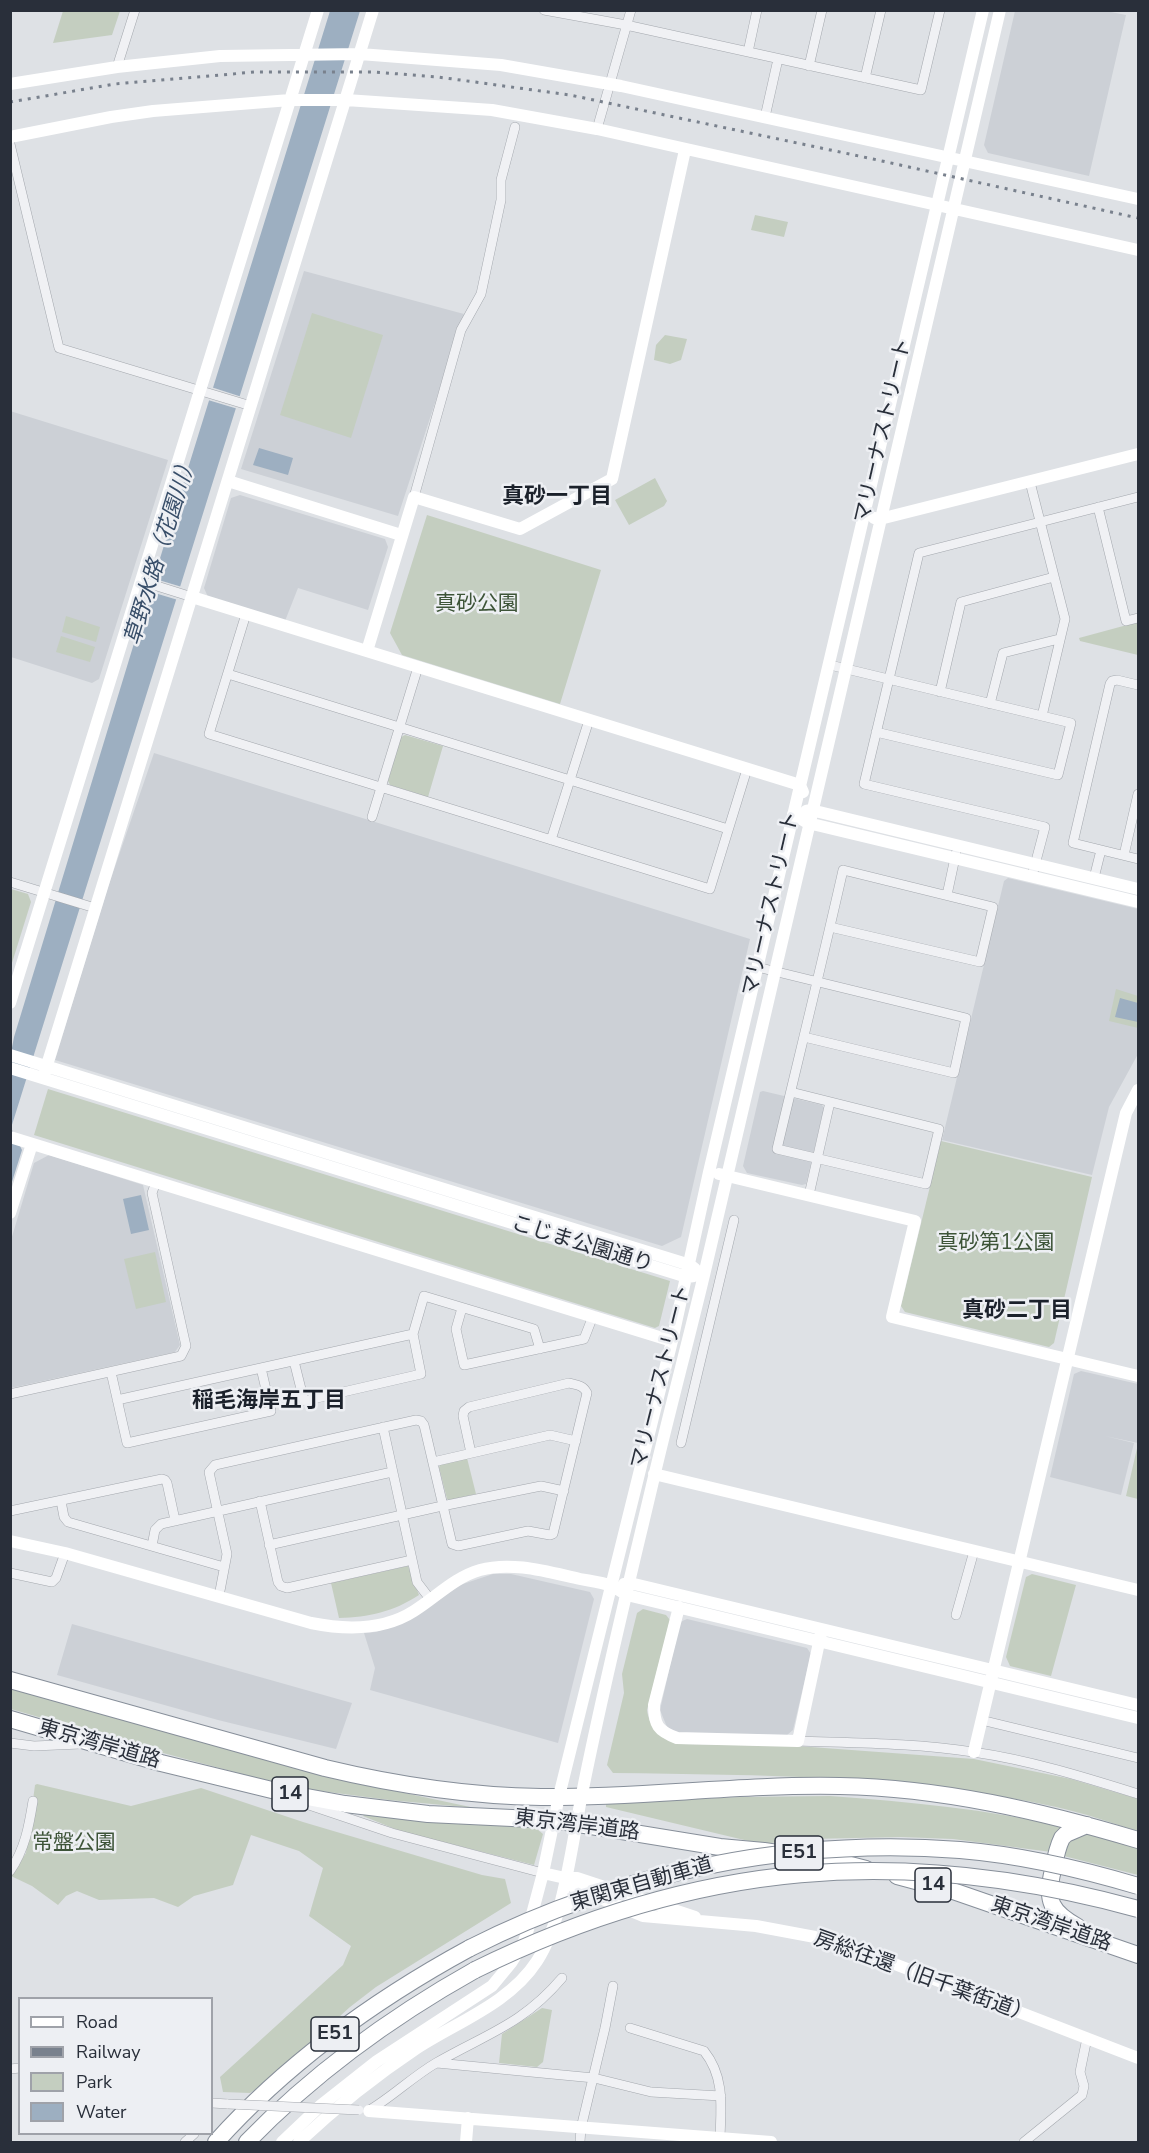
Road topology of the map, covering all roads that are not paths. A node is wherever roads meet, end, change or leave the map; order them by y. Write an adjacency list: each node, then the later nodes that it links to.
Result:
1 (135, 10): 19 (street)
2 (318, 10): 15 (street)
3 (374, 10): 16 (street)
4 (544, 10): 12 (street)
5 (631, 10): 13 (street)
6 (757, 10): 14 (street)
7 (822, 10): 18 (street)
8 (881, 10): 20 (street)
9 (940, 10): 20 (street)
10 (983, 10): 31 (street, マリーナストリート)
11 (1000, 10): 32 (street, マリーナストリート)
12 (587, 14): 13 (street)
13 (626, 25): 14 (street); 22 (street)
14 (748, 52): 17 (street)
15 (304, 54): 16 (street); 19 (street); 23 (street)
16 (360, 54): 22 (street); 24 (street)
17 (778, 59): 18 (street); 25 (street)
18 (809, 66): 20 (street)
19 (117, 67): 21 (street)
20 (865, 78)
21 (10, 84)
22 (609, 84): 25 (street); 27 (street)
23 (290, 100): 24 (street); 28 (street); 37 (street)
24 (346, 100): 27 (street); 38 (street)
25 (765, 117): 31 (street)
26 (514, 127): 42 (street)
27 (597, 129): 30 (street)
28 (10, 137)
29 (10, 144): 37 (street)
30 (685, 150): 34 (street); 42 (street)
31 (948, 157): 32 (street); 34 (street, マリーナストリート)
32 (965, 161): 33 (street); 35 (street, マリーナストリート)
33 (1138, 199)
34 (938, 204): 35 (street); 45 (street, マリーナストリート)
35 (954, 208): 36 (street); 46 (street, マリーナストリート)
36 (1138, 250)
37 (200, 390): 38 (street); 50 (street)
38 (251, 406): 40 (street)
39 (1138, 454): 41 (street)
40 (228, 481): 48 (street); 51 (street)
41 (1030, 482): 46 (street); 47 (street)
42 (414, 497): 48 (street)
43 (1138, 497): 44 (street)
44 (1098, 507): 47 (street); 53 (street)
45 (864, 515): 46 (street); 56 (street, マリーナストリート)
46 (880, 519): 58 (street, マリーナストリート)
47 (1040, 522): 49 (street); 60 (street)
48 (401, 535): 55 (street)
49 (1054, 577): 54 (street); 62 (street)
50 (141, 581): 51 (street); 87 (street)
51 (192, 597): 52 (street); 90 (street)
52 (246, 614): 55 (street); 59 (street)
53 (1138, 618)
54 (1059, 639): 63 (street); 64 (street)
55 (367, 651): 57 (street)
56 (830, 665): 58 (street); 70 (street, マリーナストリート)
57 (418, 667): 65 (street); 66 (street)
58 (844, 668): 60 (street); 73 (street, マリーナストリート)
59 (228, 674): 66 (street); 71 (street)
60 (888, 679): 62 (street); 67 (street)
61 (1138, 685): 79 (street)
62 (940, 692): 63 (street)
63 (990, 704): 64 (street)
64 (1042, 716): 67 (street)
65 (589, 720): 68 (street); 69 (street)
66 (399, 729): 69 (street); 71 (street)
67 (876, 732): 83 (street)
68 (747, 769): 70 (street); 77 (street)
69 (570, 780): 77 (street); 78 (street)
70 (800, 785): 73 (street); 74 (street, マリーナストリート)
71 (381, 787): 75 (street); 78 (street)
72 (1138, 794): 81 (street)
73 (811, 810): 74 (street); 76 (street, マリーナストリート); 80 (street)
74 (793, 814): 76 (street); 92 (street, マリーナストリート)
75 (372, 817)
76 (808, 823): 80 (street); 93 (street, マリーナストリート)
77 (728, 829): 78 (street)
78 (550, 840)
79 (1101, 850): 81 (street); 84 (street)
80 (956, 852): 83 (street); 88 (street)
81 (1124, 855): 82 (street)
82 (1138, 859)
83 (1034, 870): 84 (street); 89 (street)
84 (1094, 878): 86 (street)
85 (10, 882): 87 (street)
86 (1138, 889)
87 (45, 893): 90 (street); 95 (street)
88 (946, 895): 91 (street); 91 (street)
89 (1138, 902)
90 (95, 908): 99 (street)
91 (830, 927): 94 (street)
92 (757, 967): 93 (street); 106 (street, マリーナストリート)
93 (774, 971): 94 (street); 107 (street, マリーナストリート)
94 (818, 982): 96 (street); 96 (street)
95 (10, 1003)
96 (804, 1036): 101 (street)
97 (10, 1055): 99 (street)
98 (10, 1068): 99 (street)
99 (45, 1072): 112 (street, こじま公園通り)
100 (1138, 1090): 119 (street)
101 (791, 1092): 102 (street); 105 (street)
102 (830, 1102): 105 (street); 105 (street)
103 (10, 1137): 104 (street)
104 (28, 1143): 108 (street); 110 (street)
105 (817, 1158): 109 (street)
106 (709, 1172): 107 (street); 112 (street, マリーナストリート)
107 (725, 1176): 109 (street); 113 (street, マリーナストリート)
108 (156, 1182): 115 (street); 122 (street)
109 (809, 1195): 119 (street)
110 (10, 1213)
111 (734, 1220): 128 (street)
112 (689, 1271): 113 (street, こじま公園通り); 117 (street, マリーナストリート)
113 (704, 1275): 132 (street, マリーナストリート)
114 (462, 1308): 116 (street); 118 (street); 118 (street)
115 (593, 1316): 117 (street); 118 (street)
116 (413, 1334): 120 (street); 120 (street)
117 (672, 1341): 150 (street, マリーナストリート)
118 (540, 1349)
119 (1068, 1359): 123 (street); 147 (street)
120 (294, 1361): 121 (street)
121 (261, 1368): 125 (street); 125 (street)
122 (111, 1372): 124 (street); 125 (street)
123 (1138, 1376)
124 (10, 1394)
125 (117, 1400)
126 (383, 1427): 130 (street); 131 (street); 138 (street)
127 (576, 1441): 129 (street); 129 (street); 133 (street)
128 (681, 1443)
129 (471, 1453): 130 (street)
130 (433, 1462): 136 (street)
131 (392, 1472): 135 (street); 139 (street)
132 (654, 1474): 144 (street); 151 (street, マリーナストリート)
133 (564, 1491): 136 (street); 136 (street)
134 (62, 1501): 137 (street); 140 (street); 143 (street)
135 (260, 1502): 138 (street); 142 (street)
136 (442, 1506): 139 (street)
137 (10, 1511)
138 (217, 1511): 140 (street); 148 (street)
139 (402, 1516): 142 (street); 146 (street)
140 (175, 1520): 143 (street)
141 (10, 1541): 145 (street)
142 (269, 1545): 146 (street)
143 (152, 1546): 148 (street)
144 (974, 1551): 147 (street); 156 (street)
145 (65, 1552): 149 (street); 153 (street)
146 (412, 1560): 154 (street)
147 (1018, 1561): 152 (street); 158 (street)
148 (224, 1567): 153 (street)
149 (10, 1573)
150 (611, 1586): 151 (street); 154 (street); 171 (street, マリーナストリート)
151 (629, 1589): 155 (street); 157 (street); 172 (street, マリーナストリート)
152 (1138, 1590)
153 (219, 1596): 154 (street)
154 (430, 1599)
155 (679, 1607): 157 (street); 164 (street)
156 (956, 1615)
157 (821, 1635): 158 (street); 164 (street)
158 (991, 1676): 160 (street); 161 (street); 163 (street)
159 (10, 1680): 171 (highway, 東京湾岸道路 / 14)
160 (1138, 1706)
161 (1138, 1718)
162 (10, 1719): 166 (highway, 東京湾岸道路 / 14)
163 (981, 1720): 167 (street); 168 (street)
164 (798, 1741): 167 (street)
165 (10, 1743): 166 (street)
166 (92, 1744): 169 (highway, 東京湾岸道路 / 14)
167 (974, 1752): 170 (street)
168 (1138, 1758)
169 (238, 1782): 174 (highway, 東京湾岸道路 / 14); 179 (street)
170 (1138, 1794)
171 (559, 1796): 172 (highway, 東京湾岸道路 / 14); 174 (street, マリーナストリート)
172 (581, 1796): 175 (street, マリーナストリート); 176 (highway, 東京湾岸道路 / 14)
173 (33, 1801): 178 (street)
174 (554, 1820): 175 (highway, 東京湾岸道路 / 14); 179 (street, マリーナストリート)
175 (576, 1823): 180 (street, マリーナストリート); 183 (highway, 東京湾岸道路 / 14)
176 (1087, 1825): 177 (highway, 東京湾岸道路 / 14); 183 (highway)
177 (1138, 1840)
178 (10, 1871)
179 (543, 1873): 180 (street, 房総往還（旧千葉街道）); 201 (street, マリーナストリート)
180 (565, 1878): 188 (street, 房総往還（旧千葉街道）); 202 (street, マリーナストリート)
181 (1138, 1886): 199 (highway, 東関東自動車道 / E51, bridge)
182 (1138, 1909): 200 (highway, 東関東自動車道 / E51, bridge)
183 (1095, 1941): 184 (highway, 東京湾岸道路 / 14)
184 (1138, 1955)
185 (561, 1978): 190 (street)
186 (613, 1986): 191 (street)
187 (630, 2028): 192 (street)
188 (1087, 2038): 189 (street, 房総往還（旧千葉街道）); 206 (street)
189 (1138, 2058)
190 (436, 2063): 191 (street); 194 (street)
191 (594, 2078): 192 (street); 196 (street)
192 (721, 2097): 197 (street)
193 (213, 2103): 194 (street, bridge)
194 (364, 2110): 195 (street)
195 (468, 2118): 196 (street); 203 (street)
196 (581, 2128): 197 (street); 204 (street)
197 (720, 2138): 198 (street)
198 (743, 2141): 205 (street)
199 (216, 2142)
200 (247, 2142)
201 (282, 2142)
202 (299, 2142)
203 (466, 2142)
204 (580, 2142)
205 (771, 2142)
206 (1024, 2142)

